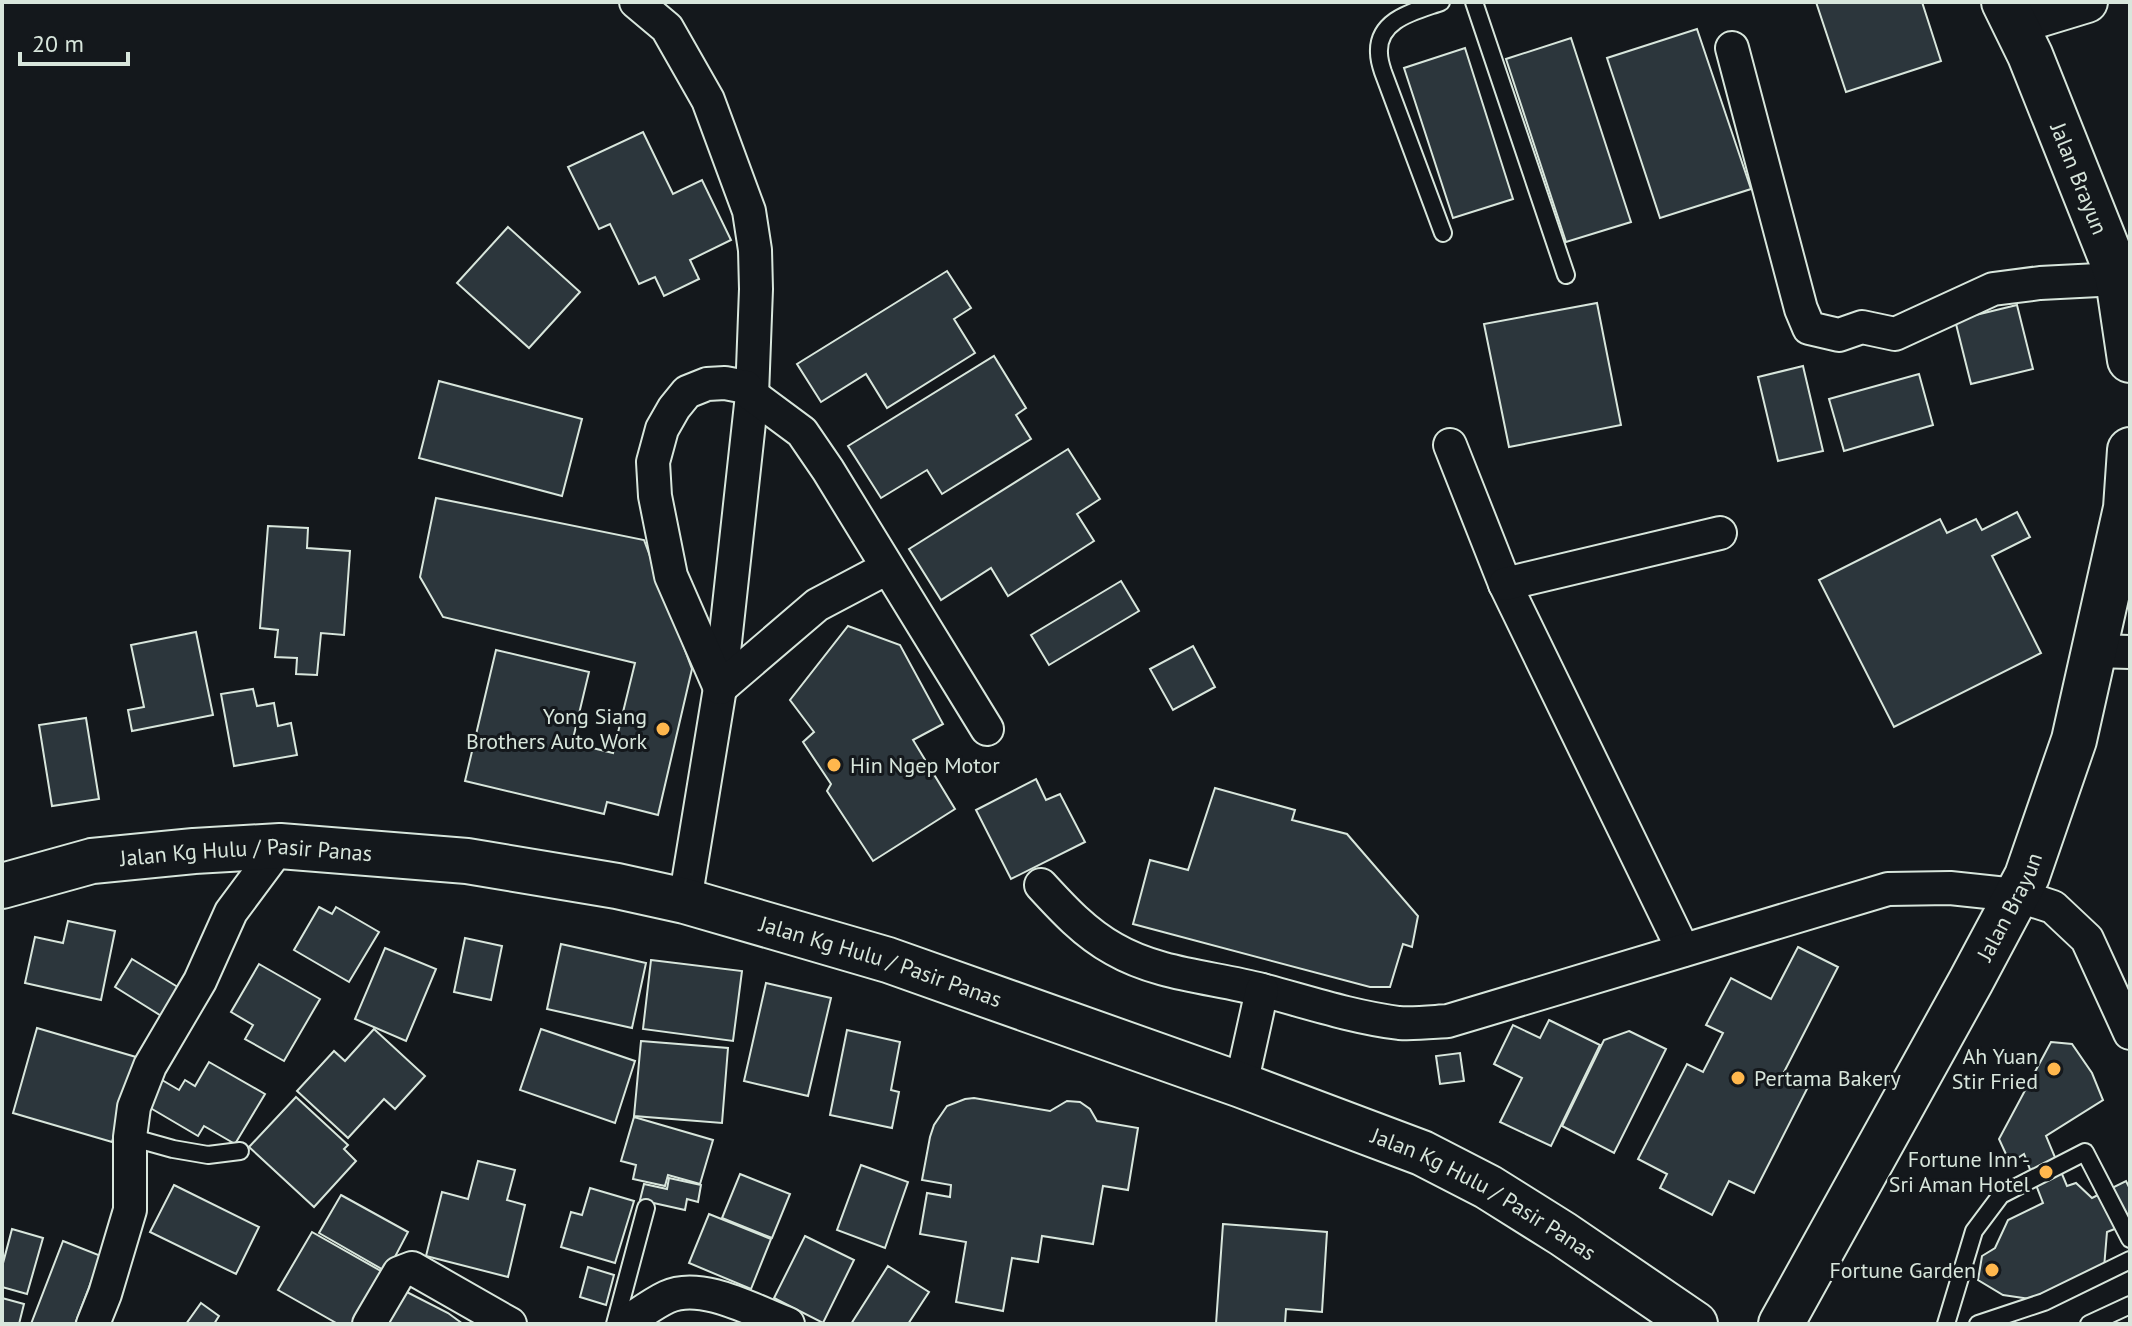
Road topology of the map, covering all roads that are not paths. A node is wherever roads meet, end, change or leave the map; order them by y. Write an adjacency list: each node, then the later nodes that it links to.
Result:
1 (636, 2): 11 (street)
2 (1441, 2): 7 (lane)
3 (1474, 2): 8 (lane)
4 (2087, 2): 5 (street)
5 (2010, 13): 9 (main road, Jalan Brayun)
6 (1732, 48): 9 (street)
7 (1443, 233)
8 (1566, 275)
9 (2118, 279): 10 (main road, Jalan Brayun)
10 (2130, 360)
11 (752, 395): 15 (street); 18 (street); 18 (street)
12 (1450, 445): 16 (street)
13 (2130, 450): 17 (main road, Jalan Brayun)
14 (1720, 533): 16 (street)
15 (887, 568): 18 (street); 19 (street)
16 (1505, 584): 25 (street)
17 (2113, 651): 23 (main road, Jalan Brayun)
18 (720, 688): 24 (street)
19 (987, 729)
20 (280, 846): 22 (main road, Jalan Kg Hulu / Pasir Panas); 24 (main road, Jalan Kg Hulu / Pasir Panas); 29 (street)
21 (1041, 885): 26 (street)
22 (2, 886)
23 (2016, 895): 25 (street); 27 (street); 42 (main road, Jalan Brayun)
24 (685, 901): 28 (main road, Jalan Kg Hulu / Pasir Panas)
25 (1683, 950): 26 (street)
26 (1262, 990): 28 (street)
27 (2130, 1033)
28 (1241, 1085): 41 (main road, Jalan Kg Hulu / Pasir Panas)
29 (130, 1137): 30 (lane); 35 (street)
30 (240, 1151)
31 (646, 1208): 38 (lane)
32 (2130, 1239): 43 (lane)
33 (2130, 1260): 44 (lane)
34 (2130, 1305): 45 (lane)
35 (93, 1324)
36 (369, 1324): 37 (street)
37 (510, 1324)
38 (615, 1324)
39 (624, 1324): 40 (street)
40 (788, 1324)
41 (1695, 1324)
42 (1781, 1324)
43 (1946, 1324)
44 (1978, 1324)
45 (2089, 1324)

